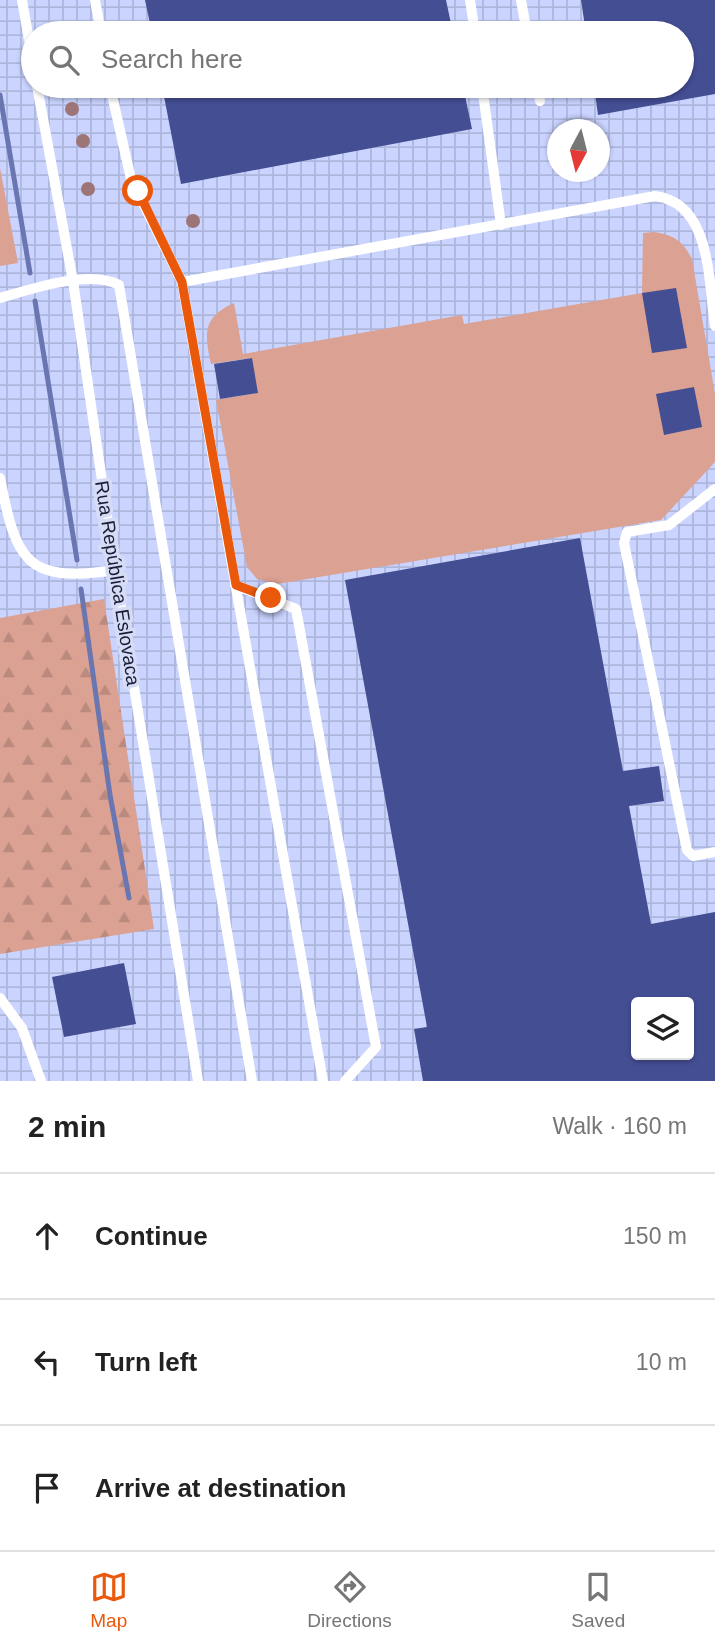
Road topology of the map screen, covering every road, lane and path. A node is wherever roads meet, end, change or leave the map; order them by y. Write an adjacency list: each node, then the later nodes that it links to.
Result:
1 (22, 0): 5 (lane)
2 (95, 0): 6 (lane)
3 (470, 0): 7 (lane)
4 (521, 0): 8 (lane)
5 (26, 21)
6 (99, 21)
7 (473, 21)
8 (525, 21)
9 (39, 98): 15 (lane, Rua República Eslovaca)
10 (113, 98): 16 (lane)
11 (484, 98): 14 (lane)
12 (539, 98): 13 (lane)
13 (540, 101)
14 (500, 225): 16 (lane); 18 (lane)
15 (73, 281): 17 (lane); 21 (lane, Rua República Eslovaca); 27 (lane)
16 (182, 282): 22 (lane)
17 (0, 298)
18 (715, 327)
19 (0, 478): 21 (lane)
20 (715, 489): 23 (lane)
21 (115, 570): 26 (lane, Rua República Eslovaca)
22 (236, 585): 28 (lane); 29 (lane)
23 (715, 852)
24 (0, 998): 25 (lane)
25 (41, 1081)
26 (198, 1081)
27 (252, 1081)
28 (323, 1081)
29 (345, 1081)

